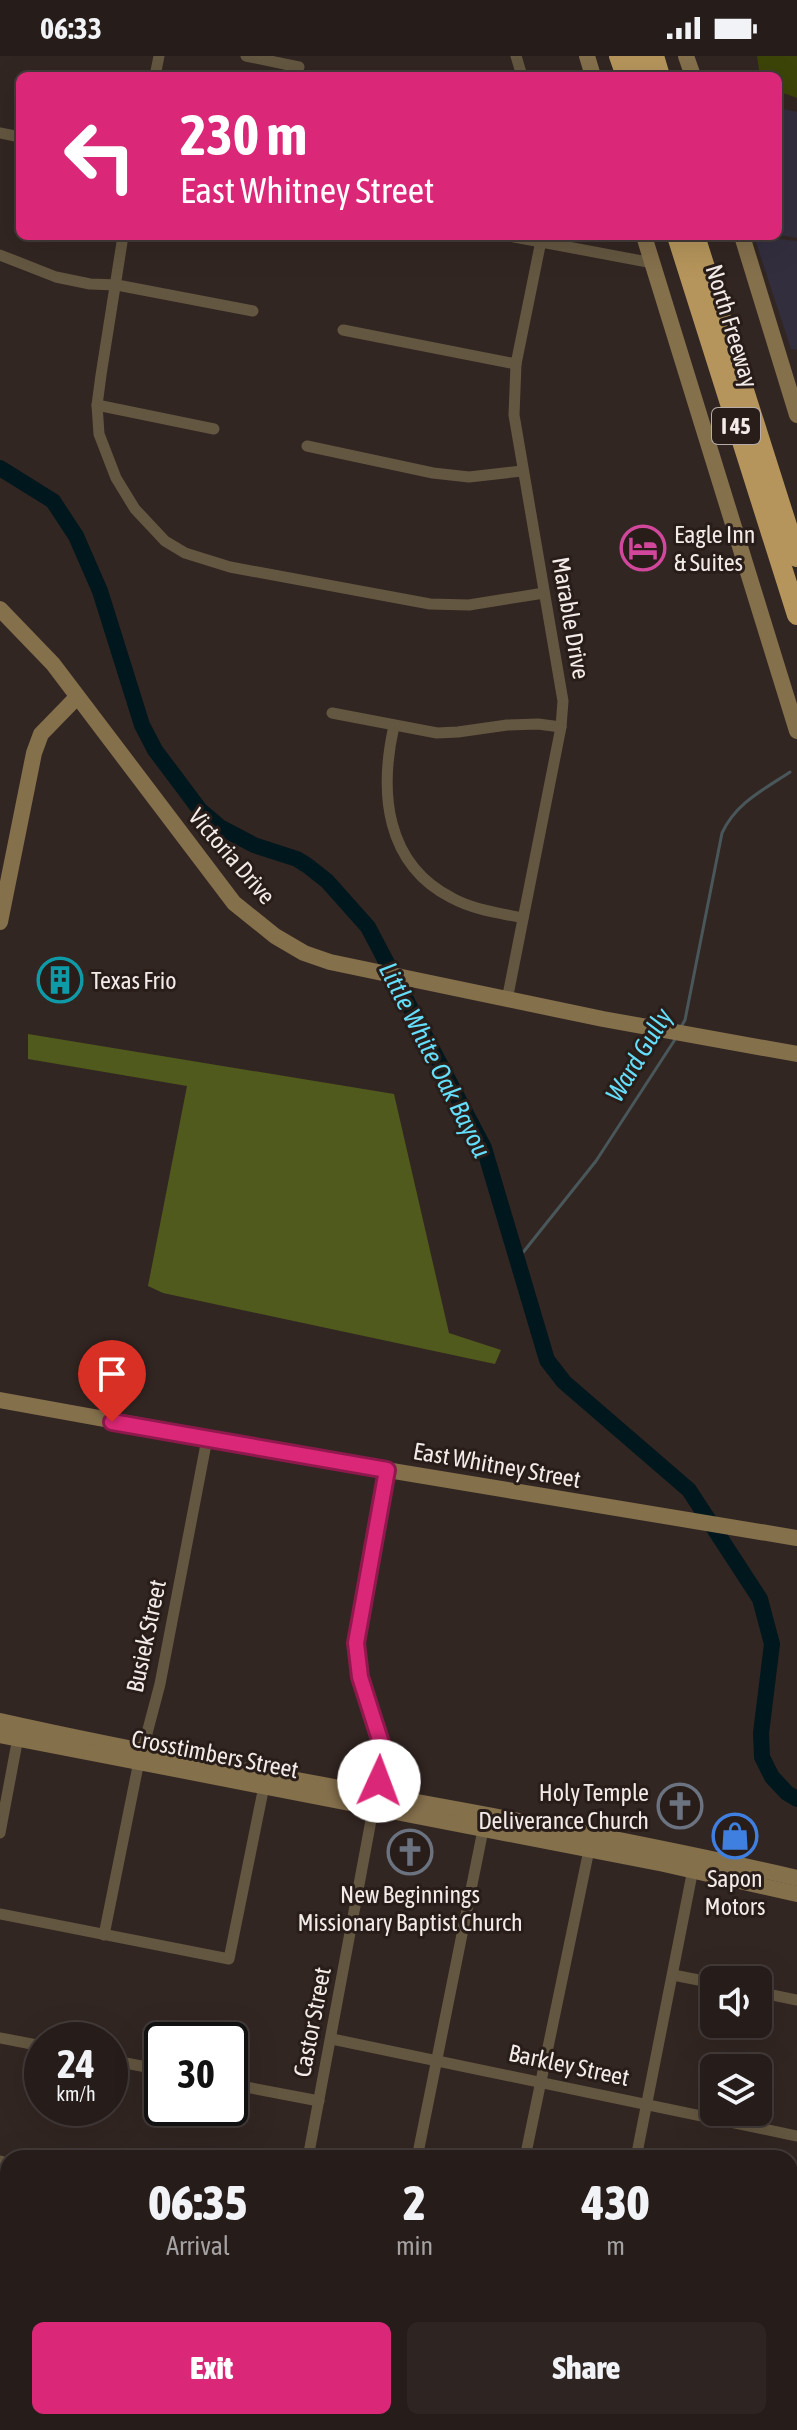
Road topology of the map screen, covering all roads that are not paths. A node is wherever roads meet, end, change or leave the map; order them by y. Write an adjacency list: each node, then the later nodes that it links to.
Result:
1 (246, 56): 2 (street)
2 (299, 67)
3 (123, 240): 13 (street)
4 (542, 240): 16 (street, Marable Drive)
5 (547, 240): 12 (street)
6 (645, 240): 12 (street)
7 (678, 240): 26 (highway, North Freeway / I 45)
8 (696, 240): 23 (highway, North Freeway)
9 (710, 240): 22 (highway, North Freeway / I 45)
10 (743, 240): 18 (street)
11 (1, 259): 13 (street)
12 (653, 263): 31 (street)
13 (117, 285): 14 (street); 17 (street)
14 (253, 311)
15 (343, 330): 16 (street)
16 (516, 364): 21 (street, Marable Drive)
17 (97, 405): 19 (street); 24 (street)
18 (797, 415)
19 (214, 429)
20 (307, 446): 21 (street)
21 (522, 471): 24 (street, Marable Drive)
22 (797, 519)
23 (797, 557)
24 (544, 593): 30 (street, Marable Drive)
25 (0, 609): 27 (street, Victoria Drive)
26 (797, 615)
27 (77, 697): 33 (street); 34 (street, Victoria Drive)
28 (332, 713): 29 (street)
29 (394, 726): 30 (street); 32 (street)
30 (561, 727): 32 (street, Marable Drive)
31 (797, 731)
32 (523, 918): 34 (street, Marable Drive)
33 (0, 922)
34 (507, 1000): 35 (street, Victoria Drive)
35 (797, 1054)
36 (0, 1400): 37 (street, East Whitney Street)
37 (207, 1439): 38 (street, East Whitney Street); 43 (street, Busiek Street)
38 (387, 1470): 39 (street, East Whitney Street); 45 (street, Castor Street)
39 (797, 1538)
40 (0, 1721): 41 (street, Crosstimbers Street)
41 (19, 1732): 42 (street, Crosstimbers Street); 43 (street, Crosstimbers Street); 47 (street)
42 (0, 1735)
43 (141, 1756): 44 (street, Crosstimbers Street); 54 (street, Busiek Street)
44 (265, 1781): 45 (street, Crosstimbers Street); 54 (street)
45 (375, 1802): 46 (street, Crosstimbers Street); 60 (street, Castor Street)
46 (484, 1821): 48 (street, Crosstimbers Street); 62 (street)
47 (0, 1833)
48 (590, 1842): 49 (street, Crosstimbers Street); 63 (street)
49 (694, 1864): 51 (street, Crosstimbers Street); 55 (street)
50 (797, 1878): 51 (street, Crosstimbers Street)
51 (776, 1881): 52 (street, Crosstimbers Street)
52 (797, 1894)
53 (0, 1914): 54 (street)
54 (104, 1935)
55 (673, 1975): 56 (street); 66 (street)
56 (700, 1980)
57 (772, 1995): 58 (street)
58 (797, 2000)
59 (0, 2038): 61 (street)
60 (332, 2039): 62 (street, Barkley Street); 65 (street, Castor Street)
61 (24, 2043)
62 (438, 2060): 63 (street, Barkley Street); 69 (street)
63 (540, 2081): 66 (street, Barkley Street); 70 (street)
64 (248, 2087): 65 (street)
65 (319, 2101): 68 (street, Castor Street)
66 (647, 2103): 67 (street, Barkley Street); 71 (street)
67 (797, 2136)
68 (310, 2150)
69 (419, 2150)
70 (527, 2150)
71 (638, 2150)

